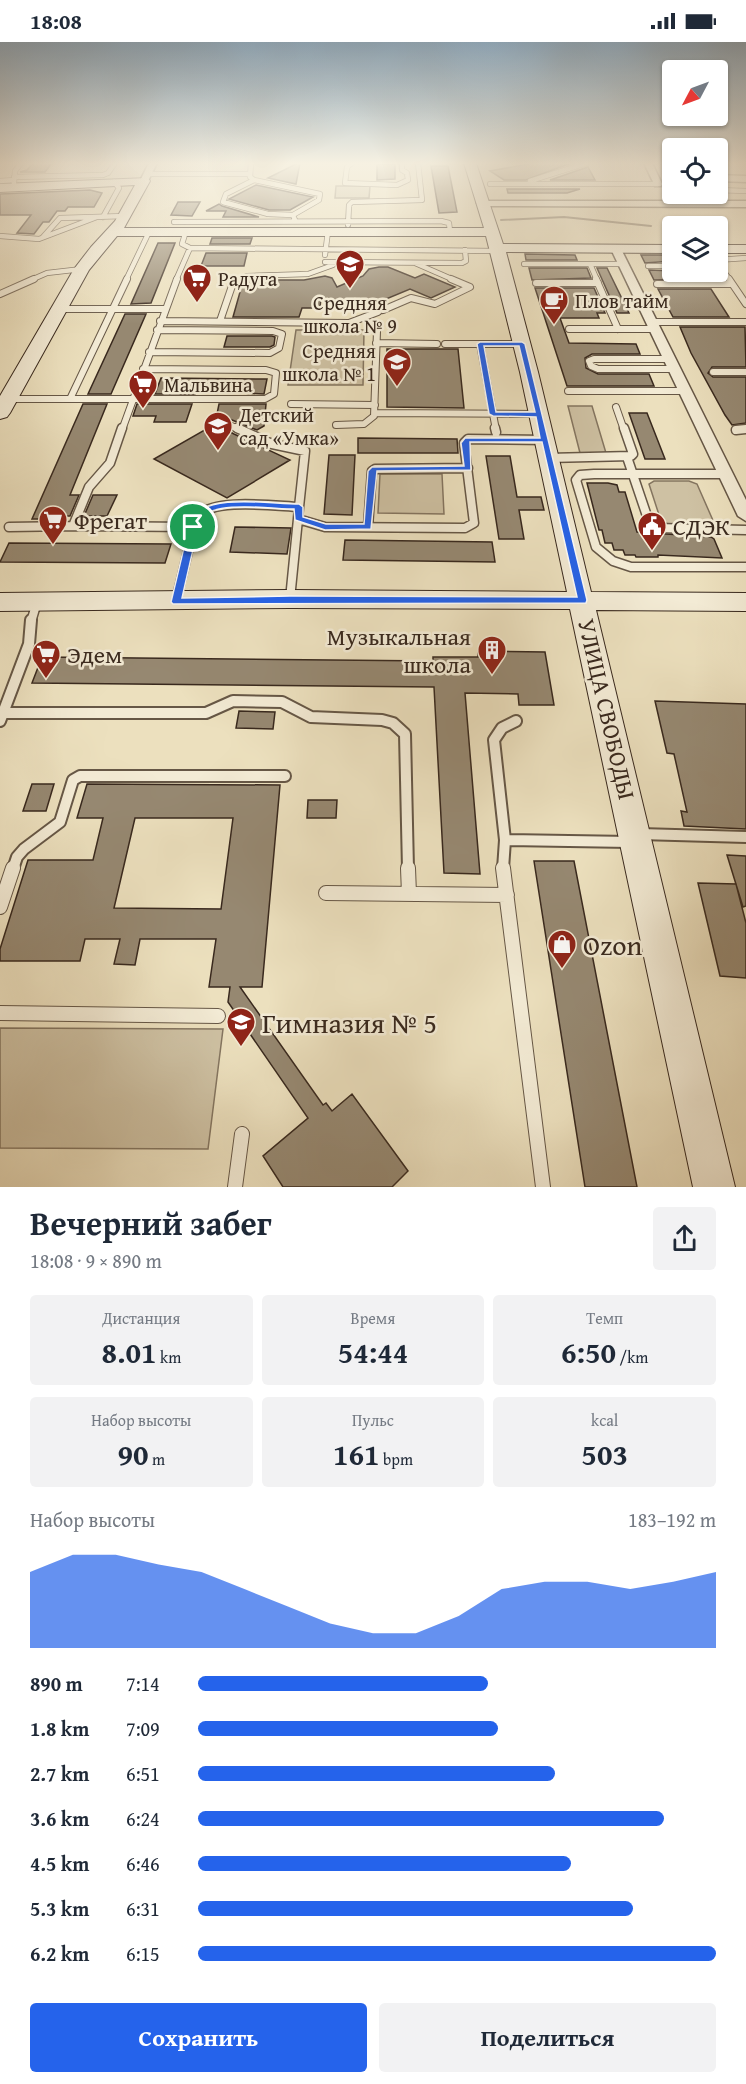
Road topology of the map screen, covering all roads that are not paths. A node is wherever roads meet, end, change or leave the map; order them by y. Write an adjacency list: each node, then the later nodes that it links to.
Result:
1 (114, 216): 6 (lane)
2 (125, 216): 13 (main road)
3 (293, 216): 8 (lane)
4 (348, 216): 9 (lane)
5 (487, 216): 17 (main road, УЛИЦА СВОБОДЫ)
6 (100, 217): 16 (lane); 16 (lane)
7 (174, 222): 10 (lane)
8 (293, 226): 9 (lane); 10 (main road); 12 (main road)
9 (348, 226): 12 (main road); 17 (main road)
10 (227, 227): 11 (main road)
11 (186, 231): 14 (main road); 18 (lane)
12 (328, 231): 19 (lane)
13 (113, 232): 14 (main road); 34 (main road)
14 (149, 232): 43 (lane)
15 (0, 236): 16 (lane)
16 (43, 238)
17 (495, 244): 20 (main road); 24 (lane); 57 (main road, УЛИЦА СВОБОДЫ)
18 (190, 248): 19 (lane); 44 (lane)
19 (326, 249): 24 (lane); 30 (lane)
20 (616, 249): 21 (main road); 29 (street)
21 (662, 249)
22 (728, 249): 23 (main road)
23 (746, 249)
24 (465, 250): 31 (lane)
25 (746, 258): 26 (lane)
26 (728, 262)
27 (524, 264): 28 (lane)
28 (590, 264): 29 (lane); 36 (lane)
29 (623, 264): 48 (street)
30 (325, 265): 31 (lane); 46 (lane)
31 (431, 266): 46 (lane)
32 (648, 266): 33 (lane)
33 (662, 266)
34 (82, 270): 40 (lane); 42 (main road)
35 (728, 278): 39 (lane)
36 (598, 283): 37 (lane); 50 (lane)
37 (536, 284)
38 (657, 284): 39 (lane)
39 (732, 284): 41 (lane)
40 (0, 294)
41 (746, 304)
42 (59, 309): 43 (lane); 67 (main road)
43 (112, 309): 44 (lane); 68 (lane)
44 (164, 309): 45 (lane)
45 (160, 321): 46 (lane); 51 (lane)
46 (220, 321)
47 (746, 322): 48 (lane)
48 (654, 325): 50 (lane); 60 (street)
49 (568, 329): 50 (lane)
50 (618, 329)
51 (157, 330): 58 (lane); 59 (lane)
52 (377, 331): 53 (lane)
53 (376, 343): 54 (lane); 72 (lane)
54 (437, 344)
55 (445, 344): 56 (lane)
56 (480, 344): 57 (lane); 74 (lane)
57 (522, 344): 75 (main road, УЛИЦА СВОБОДЫ)
58 (149, 352): 59 (lane); 61 (lane)
59 (252, 352): 62 (lane)
60 (673, 364): 60 (lane); 66 (street)
61 (142, 369): 62 (lane); 69 (lane)
62 (249, 370): 69 (lane)
63 (714, 372): 64 (lane)
64 (746, 372)
65 (568, 391): 66 (lane)
66 (686, 392): 87 (street)
67 (4, 399): 68 (lane); 73 (main road)
68 (70, 399): 69 (lane)
69 (132, 399): 91 (lane)
70 (291, 404): 72 (lane)
71 (616, 407): 82 (lane)
72 (375, 409): 74 (lane); 77 (lane)
73 (0, 413)
74 (493, 414): 75 (lane); 80 (lane)
75 (539, 414): 81 (main road, УЛИЦА СВОБОДЫ)
76 (217, 419): 88 (lane)
77 (336, 425)
78 (736, 429): 79 (lane)
79 (746, 429)
80 (496, 432)
81 (546, 449): 83 (lane); 84 (lane); 98 (main road, УЛИЦА СВОБОДЫ)
82 (627, 457): 83 (lane); 86 (lane)
83 (588, 458): 85 (lane)
84 (468, 468): 94 (lane); 94 (lane)
85 (594, 474): 86 (lane); 96 (lane)
86 (633, 474): 87 (lane); 95 (lane)
87 (726, 474): 89 (street)
88 (299, 507): 90 (lane); 93 (lane)
89 (746, 516)
90 (298, 519): 94 (lane); 97 (lane)
91 (73, 526): 92 (lane); 93 (lane)
92 (9, 527)
93 (193, 527): 101 (lane)
94 (368, 527)
95 (746, 530)
96 (746, 567)
97 (290, 599): 98 (main road); 101 (main road)
98 (582, 600): 102 (main road); 107 (main road, УЛИЦА СВОБОДЫ)
99 (0, 602): 100 (main road)
100 (38, 602): 101 (main road); 103 (lane)
101 (176, 602)
102 (746, 602)
103 (2, 717): 110 (lane)
104 (516, 721): 108 (lane)
105 (285, 776): 112 (lane)
106 (746, 837): 107 (lane)
107 (636, 838): 108 (lane); 118 (main road, УЛИЦА СВОБОДЫ)
108 (505, 840): 111 (lane)
109 (326, 893): 110 (lane)
110 (409, 894): 111 (lane)
111 (507, 895): 117 (lane)
112 (0, 907)
113 (0, 1013): 114 (lane)
114 (218, 1016)
115 (242, 1134): 116 (lane)
116 (235, 1187)
117 (543, 1187)
118 (714, 1187)

